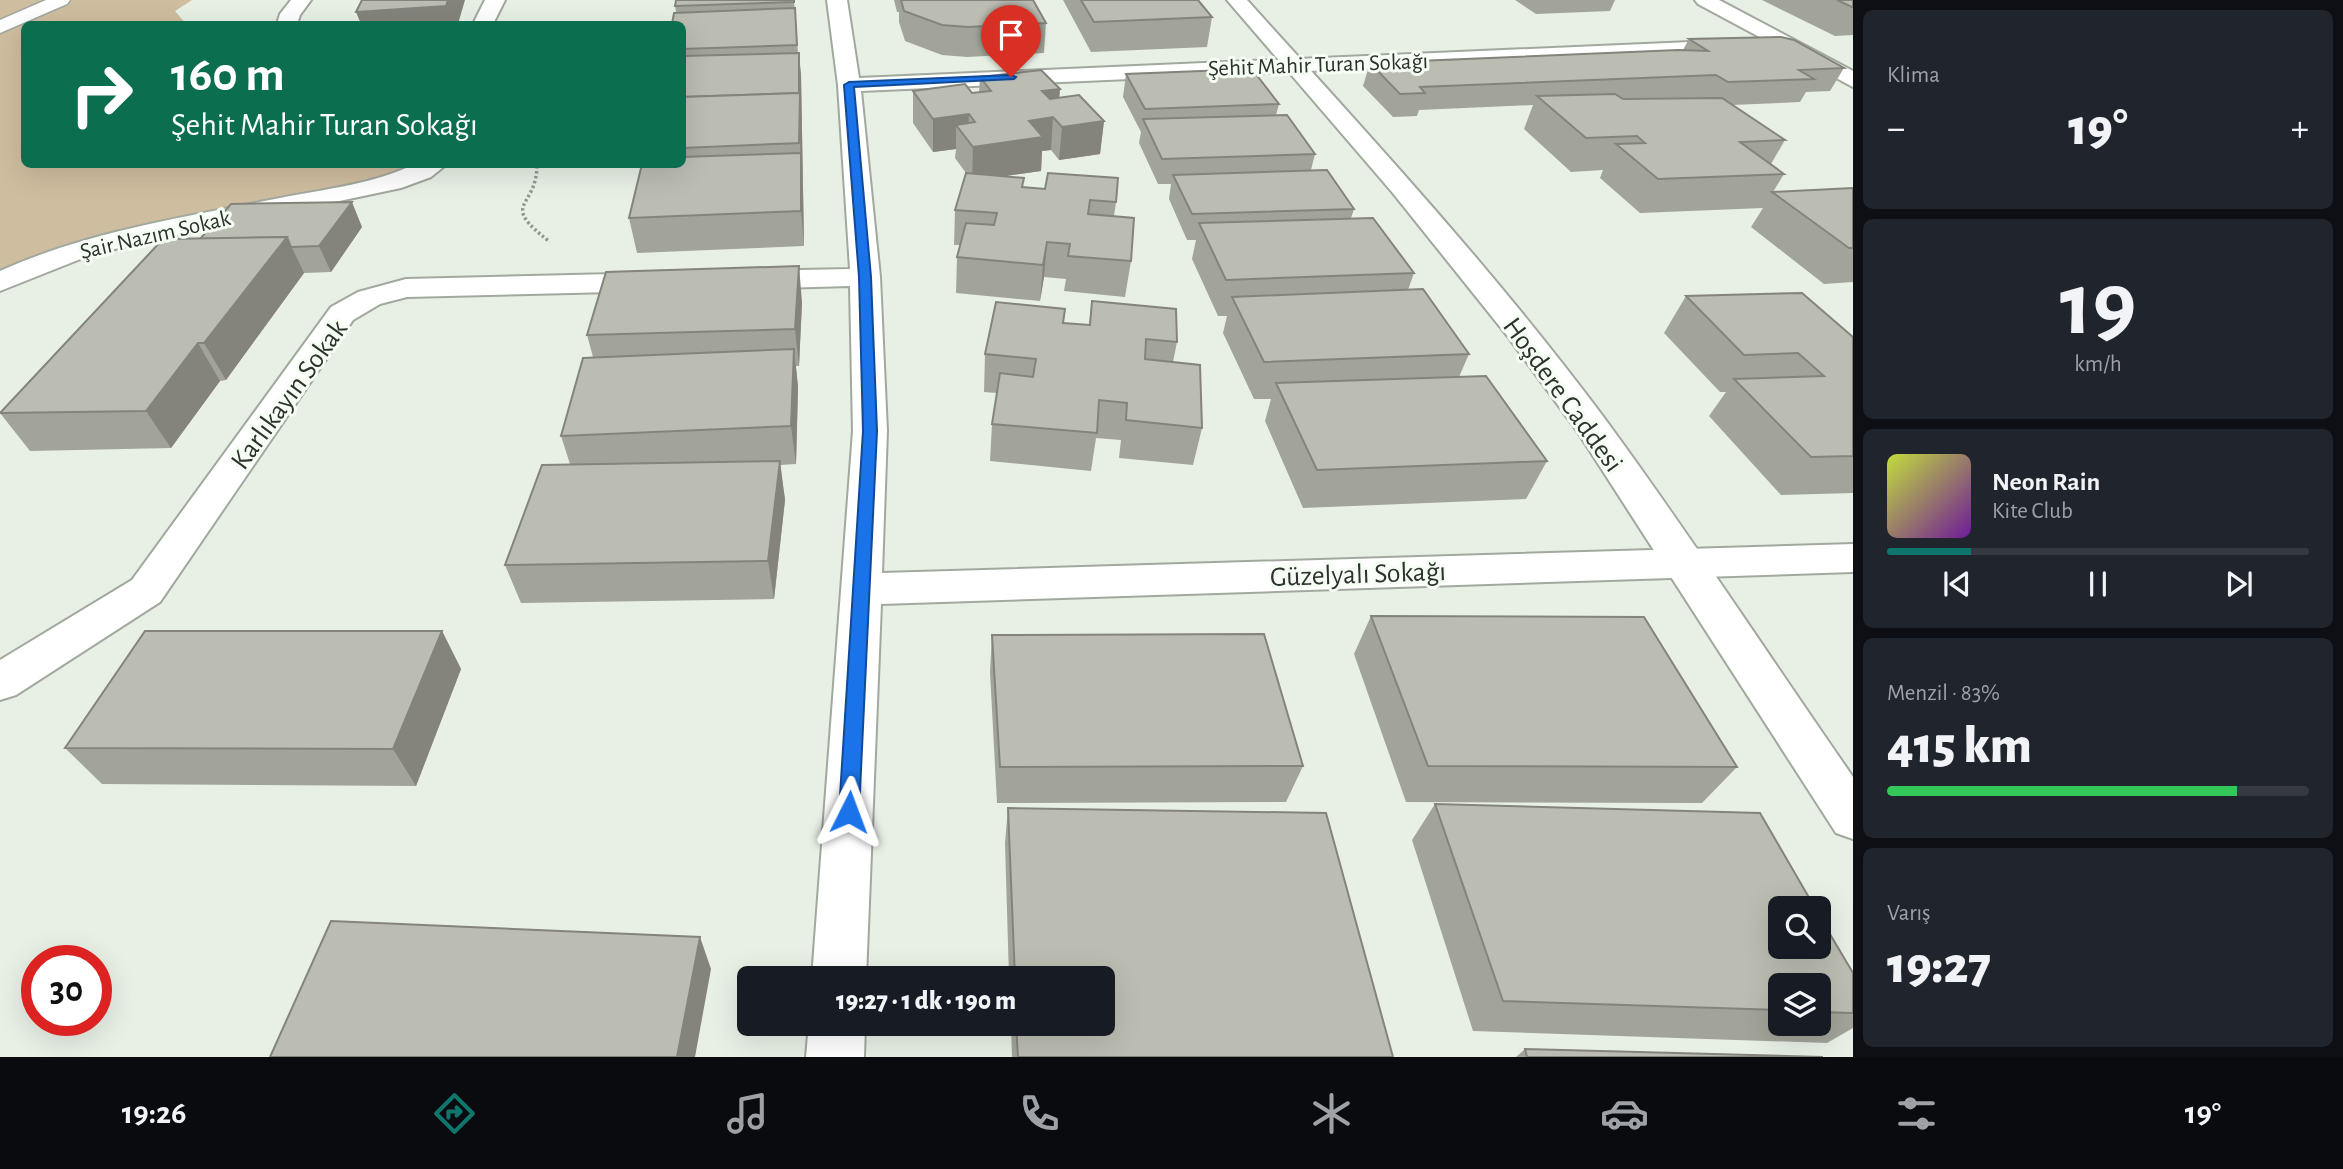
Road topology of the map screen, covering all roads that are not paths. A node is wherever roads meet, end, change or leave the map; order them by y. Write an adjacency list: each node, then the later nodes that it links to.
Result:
1 (61, 0): 9 (lane)
2 (301, 0): 7 (street)
3 (495, 0): 8 (street)
4 (837, 0): 13 (street)
5 (1237, 0): 11 (street, Hoşdere Caddesi)
6 (1705, 0): 10 (street)
7 (288, 21)
8 (484, 21)
9 (0, 27)
10 (1787, 44): 11 (street, Şehit Mahir Turan Sokağı); 12 (street)
11 (1297, 65): 13 (street, Şehit Mahir Turan Sokağı); 18 (street, Hoşdere Caddesi)
12 (1853, 80)
13 (849, 85): 15 (street)
14 (428, 168): 16 (street, Şair Nazım Sokak)
15 (865, 277): 19 (street); 20 (street, Karlıkayın Sokak)
16 (0, 282)
17 (1853, 558): 18 (street, Güzelyalı Sokağı)
18 (1681, 563): 19 (street, Güzelyalı Sokağı); 21 (street, Hoşdere Caddesi)
19 (862, 589): 22 (street)
20 (0, 682)
21 (1853, 817)
22 (840, 966)
23 (836, 1036): 24 (street)
24 (835, 1057)

